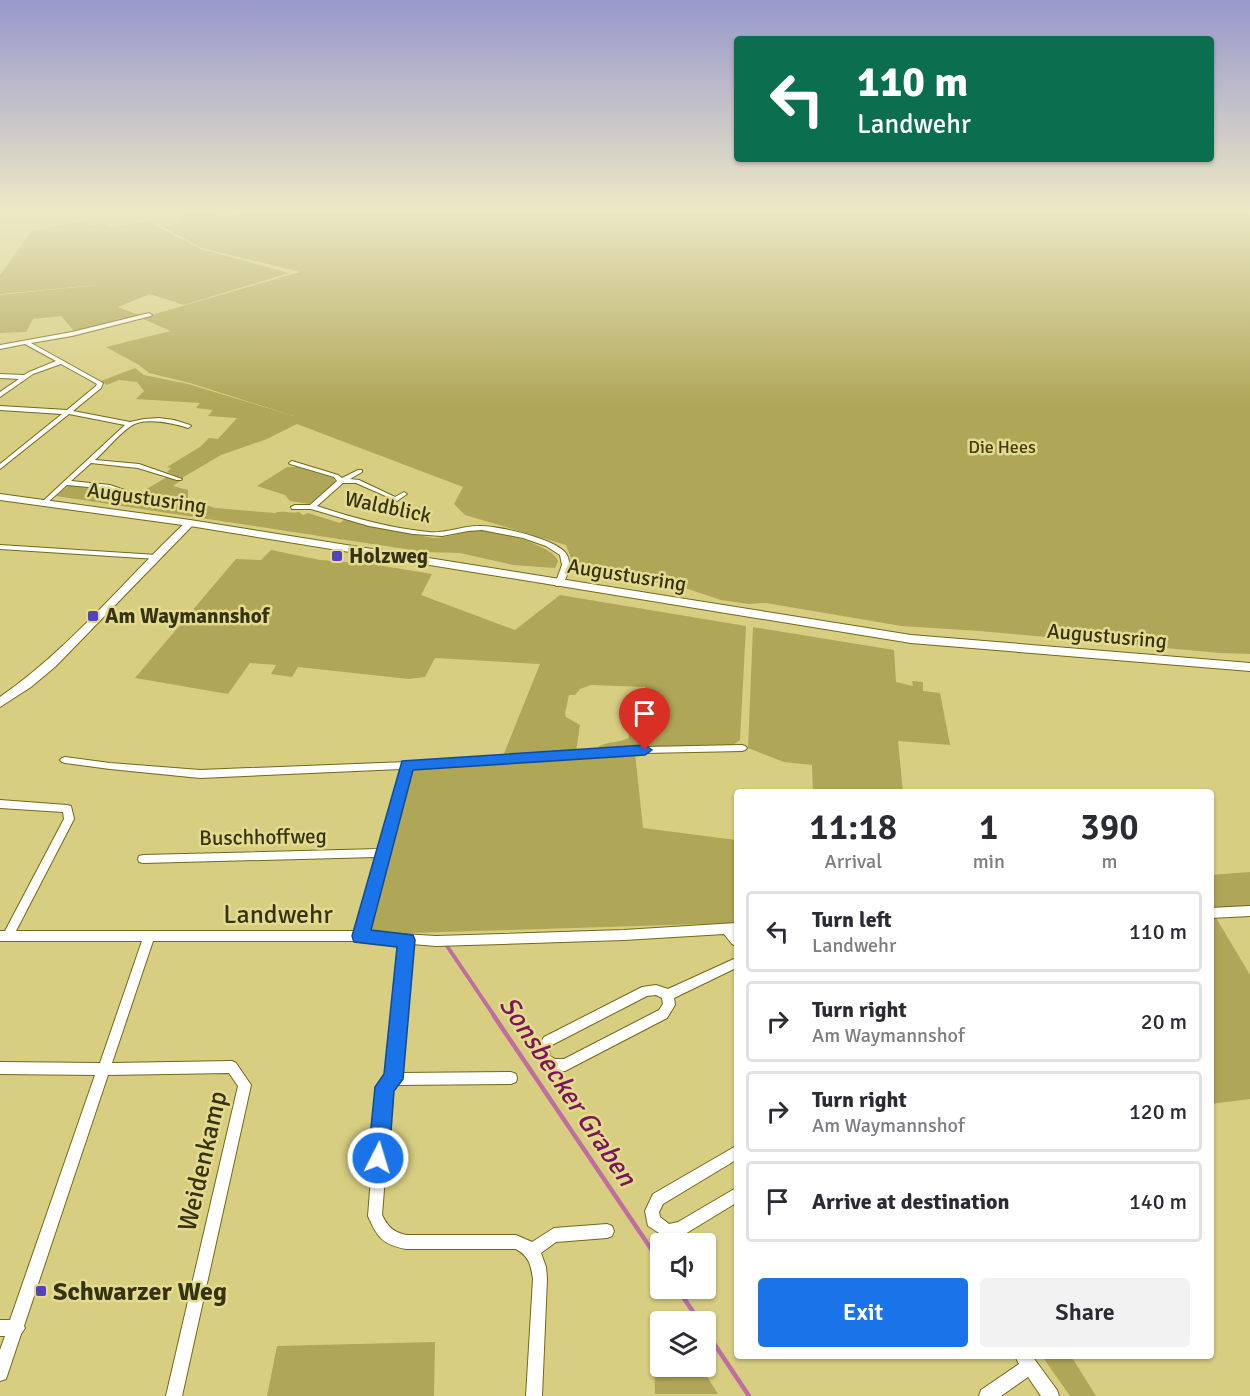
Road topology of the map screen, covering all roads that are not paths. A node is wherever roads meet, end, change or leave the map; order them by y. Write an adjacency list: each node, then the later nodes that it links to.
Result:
1 (149, 315): 2 (street)
2 (25, 342): 3 (street); 4 (street)
3 (0, 347)
4 (60, 362): 6 (street); 9 (street)
5 (0, 376): 6 (street)
6 (24, 377): 7 (street)
7 (0, 395)
8 (0, 408): 9 (street)
9 (69, 412): 10 (street); 14 (street)
10 (130, 424): 11 (street); 12 (street)
11 (188, 426)
12 (90, 461): 16 (street); 18 (street)
13 (292, 464): 17 (street, Waldblick)
14 (0, 467)
15 (360, 471): 17 (street, Waldblick)
16 (179, 479)
17 (341, 481): 19 (street, Waldblick); 24 (street, Waldblick)
18 (66, 483): 20 (street); 22 (street)
19 (404, 494)
20 (134, 495)
21 (0, 497): 22 (main road, Augustusring)
22 (45, 502): 25 (main road, Augustusring)
23 (295, 507): 24 (street, Waldblick)
24 (312, 507): 28 (street, Waldblick)
25 (190, 524): 27 (street); 28 (main road, Augustusring)
26 (0, 548): 27 (street)
27 (157, 557): 30 (street)
28 (559, 584): 29 (main road, Augustusring)
29 (1250, 667)
30 (0, 703)
31 (742, 748): 33 (street)
32 (65, 760): 33 (street)
33 (407, 765): 35 (street)
34 (0, 804): 40 (street)
35 (384, 853): 36 (street, Buschhoffweg); 41 (street)
36 (143, 859)
37 (1250, 911): 38 (street)
38 (1214, 913)
39 (731, 928): 43 (street, Landwehr)
40 (4, 936): 42 (street, Landwehr)
41 (360, 936): 42 (street, Landwehr); 43 (street, Landwehr)
42 (149, 937): 47 (street)
43 (407, 940): 49 (street)
44 (734, 964): 45 (street)
45 (668, 996): 45 (street)
46 (0, 1068): 47 (street)
47 (103, 1069): 55 (street); 58 (street, Weidenkamp)
48 (511, 1078): 49 (street)
49 (393, 1079): 53 (street)
50 (734, 1154): 51 (street)
51 (734, 1196)
52 (607, 1231): 53 (street)
53 (531, 1251): 59 (street)
54 (0, 1328): 55 (street)
55 (17, 1328): 57 (street)
56 (1026, 1361): 60 (street); 61 (street)
57 (0, 1373)
58 (174, 1396)
59 (534, 1396)
60 (987, 1396)
61 (1051, 1396)

